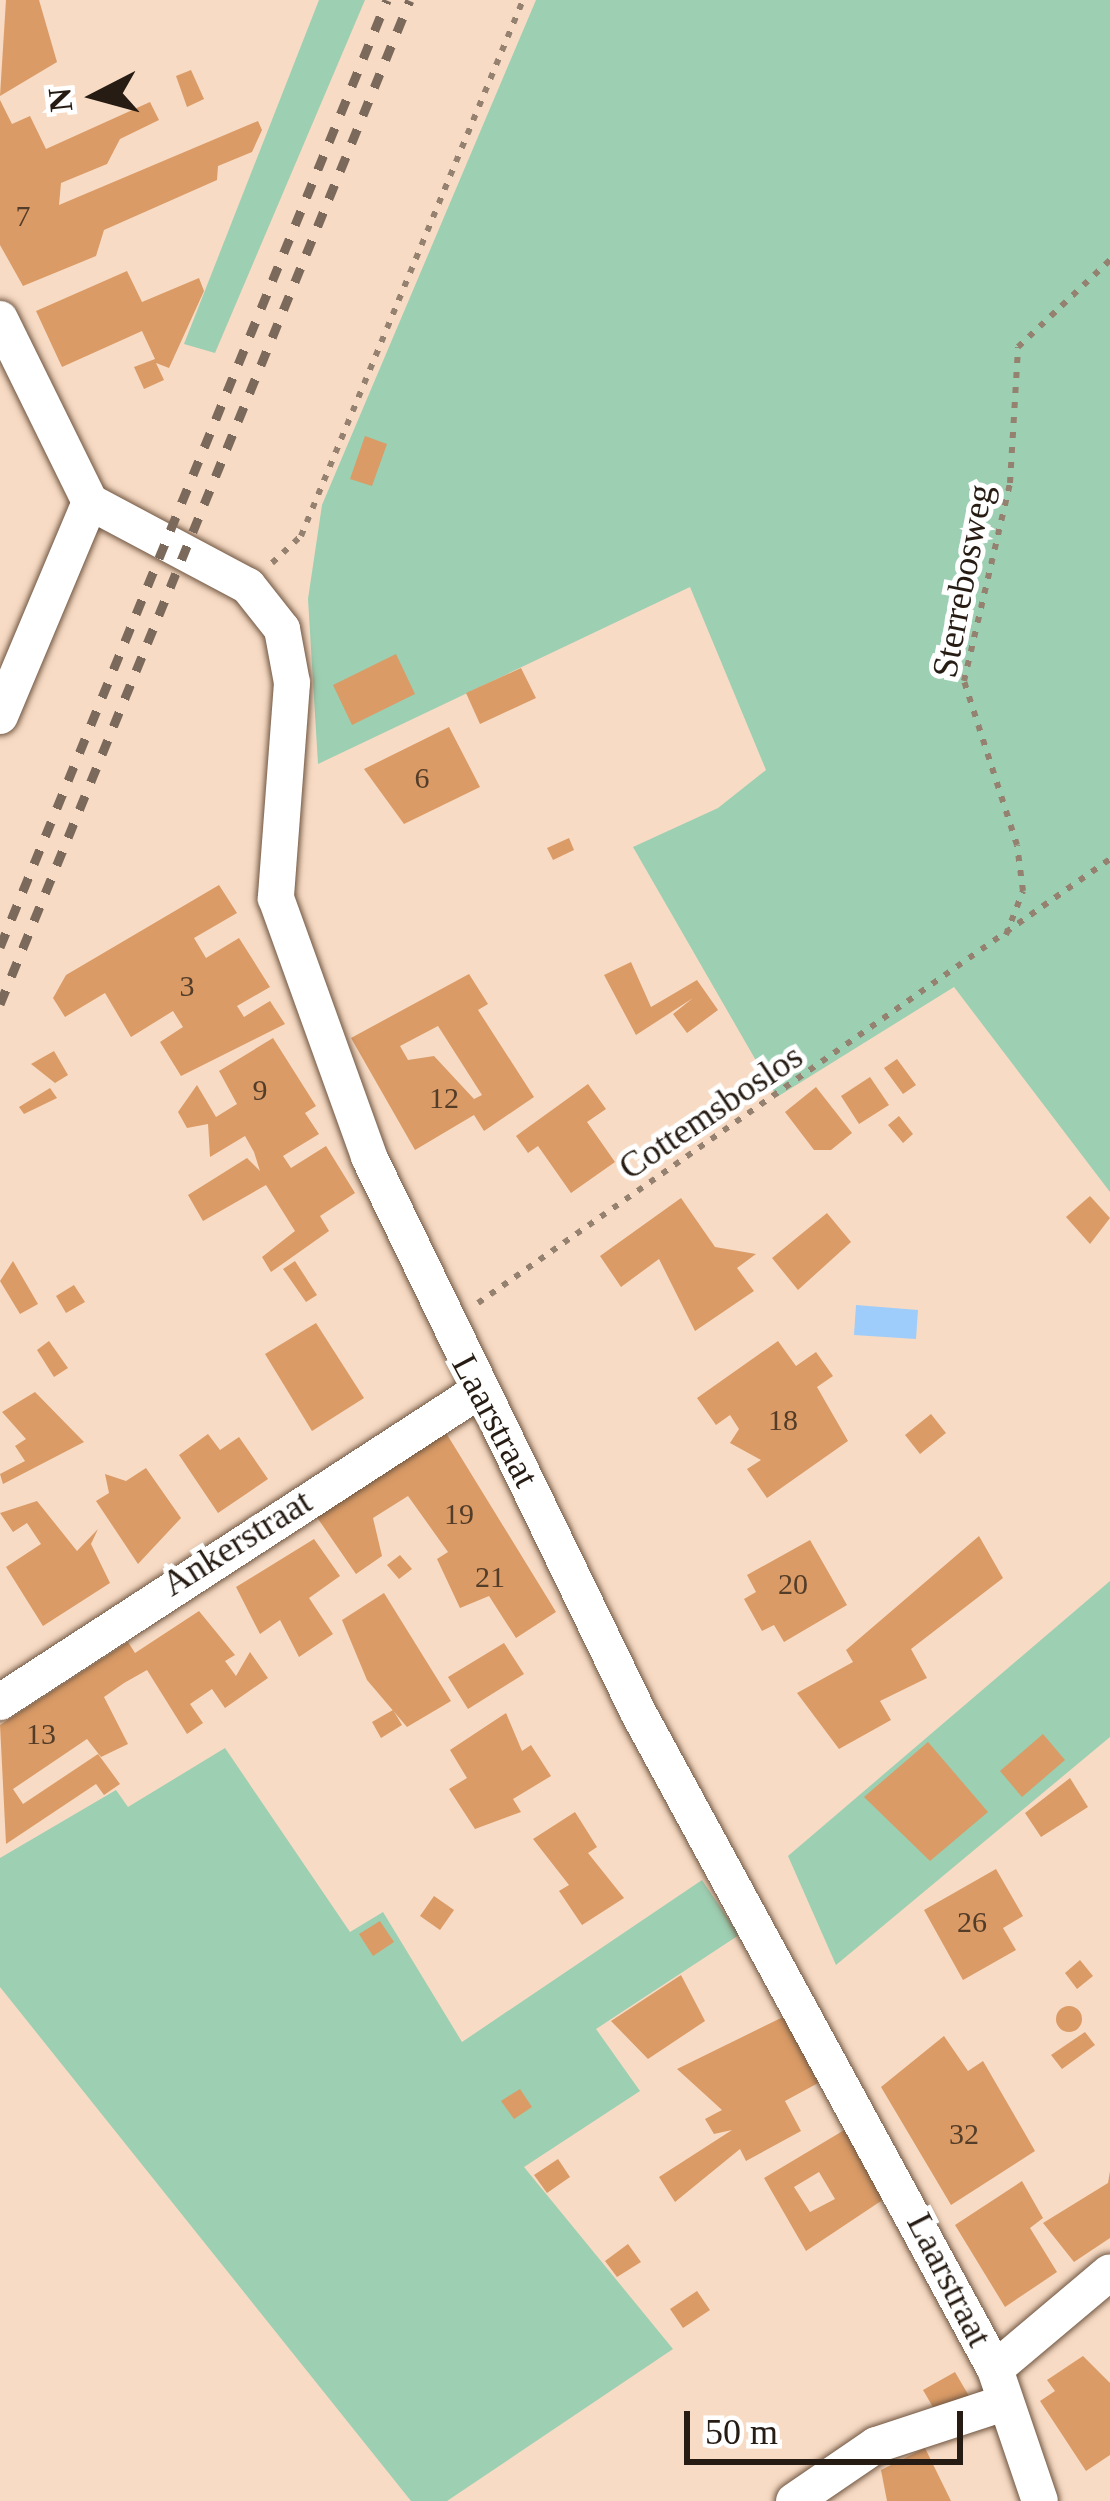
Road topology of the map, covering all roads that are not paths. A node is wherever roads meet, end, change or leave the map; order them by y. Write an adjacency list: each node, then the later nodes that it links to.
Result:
1 (0, 320): 2 (street)
2 (90, 502): 3 (street); 4 (street, Laarstraat)
3 (0, 716)
4 (478, 1391): 5 (street, Ankerstraat); 7 (street, Laarstraat)
5 (0, 1702)
6 (1110, 2272): 7 (street)
7 (1000, 2386): 8 (street); 9 (street, Laarstraat)
8 (794, 2501)
9 (1040, 2501)

